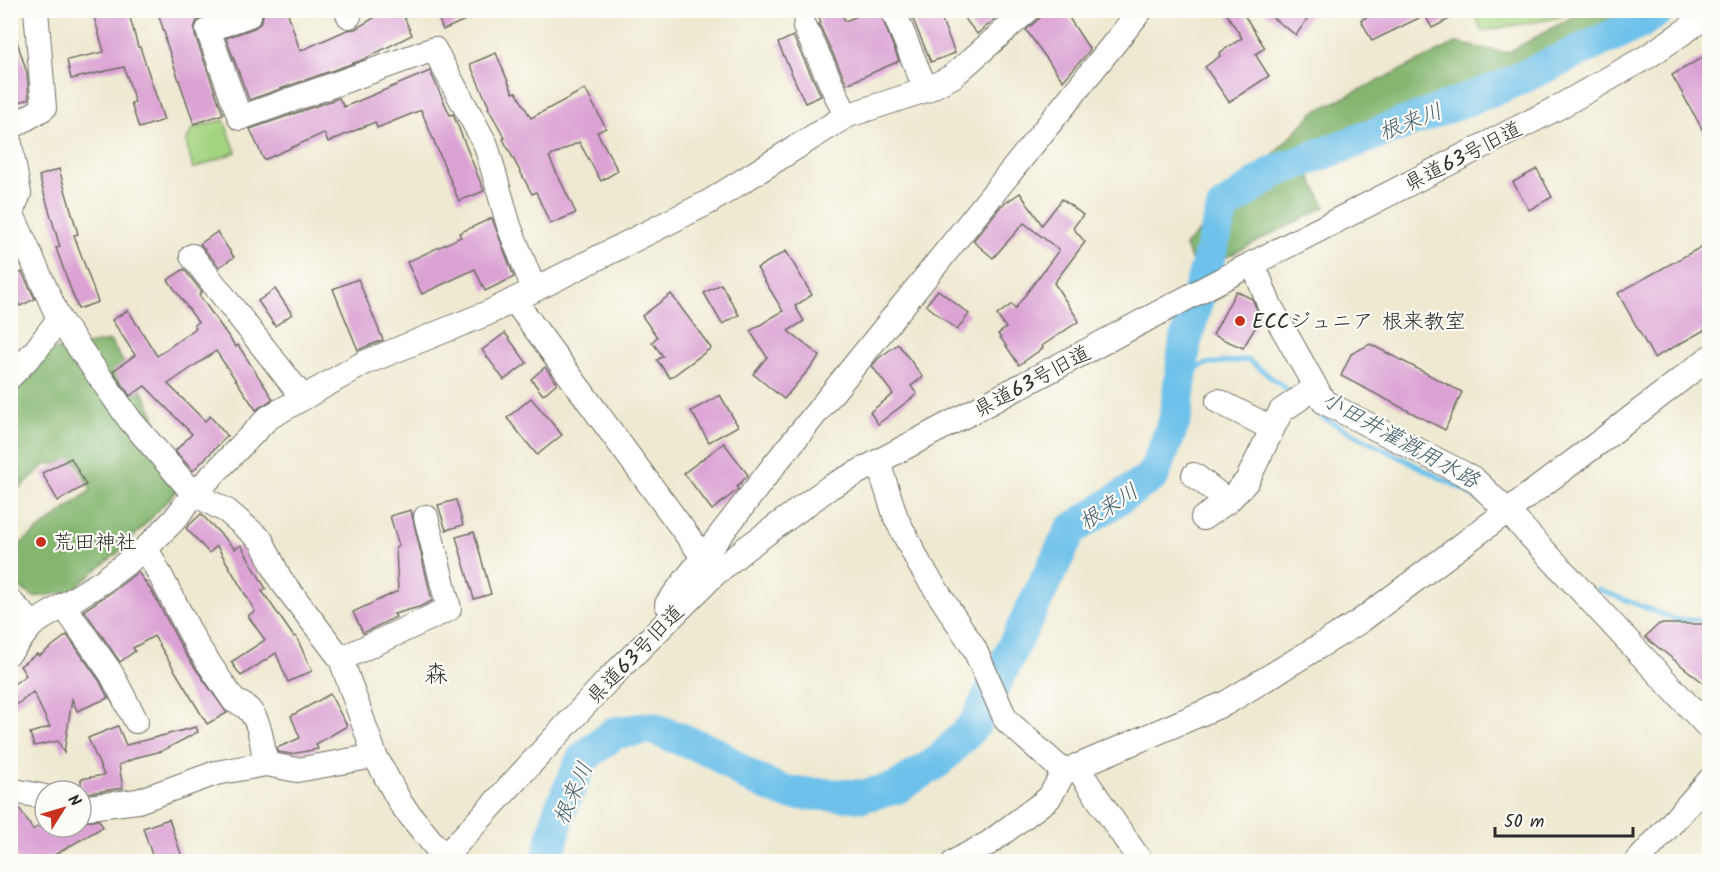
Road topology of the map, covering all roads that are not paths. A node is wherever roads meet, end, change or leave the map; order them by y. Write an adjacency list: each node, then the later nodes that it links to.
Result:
1 (36, 10): 10 (street)
2 (246, 10): 14 (street)
3 (893, 10): 8 (street)
4 (1028, 10): 8 (street)
5 (1141, 10): 30 (street)
6 (1710, 14): 13 (street, 県道63号旧道)
7 (805, 27): 9 (street)
8 (926, 90): 9 (street)
9 (846, 116): 14 (street)
10 (10, 128)
11 (10, 144): 15 (street)
12 (192, 256): 19 (street)
13 (1244, 268): 18 (street); 22 (street, 県道63号旧道)
14 (524, 295): 19 (street); 30 (street)
15 (59, 319): 17 (street); 24 (street)
16 (1710, 357): 26 (street)
17 (10, 377)
18 (1306, 394): 21 (street); 26 (street)
19 (303, 398): 24 (street)
20 (1218, 401): 21 (street)
21 (1271, 428): 25 (street)
22 (878, 462): 30 (street, 県道63号旧道); 40 (street)
23 (1194, 475): 25 (street)
24 (194, 494): 29 (street); 35 (street)
25 (1228, 501): 28 (street)
26 (1508, 512): 37 (street); 40 (street)
27 (426, 518): 35 (street)
28 (1203, 518)
29 (146, 548): 32 (street); 39 (street)
30 (709, 566): 45 (street, 県道63号旧道)
31 (10, 601): 33 (street)
32 (63, 605): 33 (street); 36 (street)
33 (33, 624): 34 (street)
34 (10, 652)
35 (341, 659): 38 (street)
36 (136, 722)
37 (1710, 729)
38 (375, 756): 39 (street); 45 (street)
39 (266, 764): 44 (street)
40 (1070, 769): 46 (street); 47 (street)
41 (1710, 780): 48 (street)
42 (10, 790): 43 (street)
43 (33, 795)
44 (93, 807)
45 (444, 860)
46 (954, 861)
47 (1142, 861)
48 (1637, 861)

